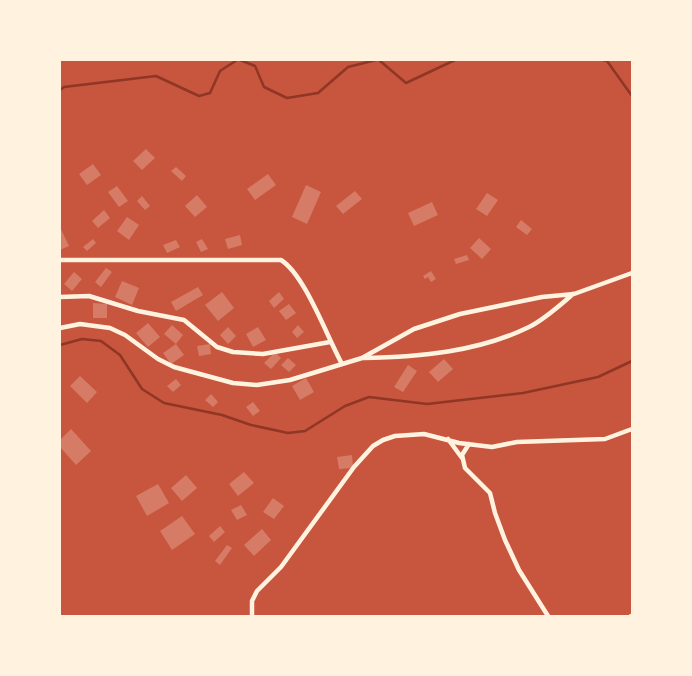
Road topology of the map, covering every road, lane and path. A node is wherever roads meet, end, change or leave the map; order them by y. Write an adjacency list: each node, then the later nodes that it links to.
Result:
1 (60, 260): 6 (street)
2 (632, 273): 3 (street)
3 (574, 294): 7 (street); 7 (street)
4 (60, 297): 6 (street)
5 (60, 328): 8 (street)
6 (330, 342): 8 (street)
7 (362, 358): 8 (street)
8 (342, 364)
9 (632, 429): 11 (street)
10 (448, 439): 11 (street); 12 (street); 13 (street)
11 (469, 444): 12 (street)
12 (462, 458): 14 (street)
13 (252, 616)
14 (548, 616)

